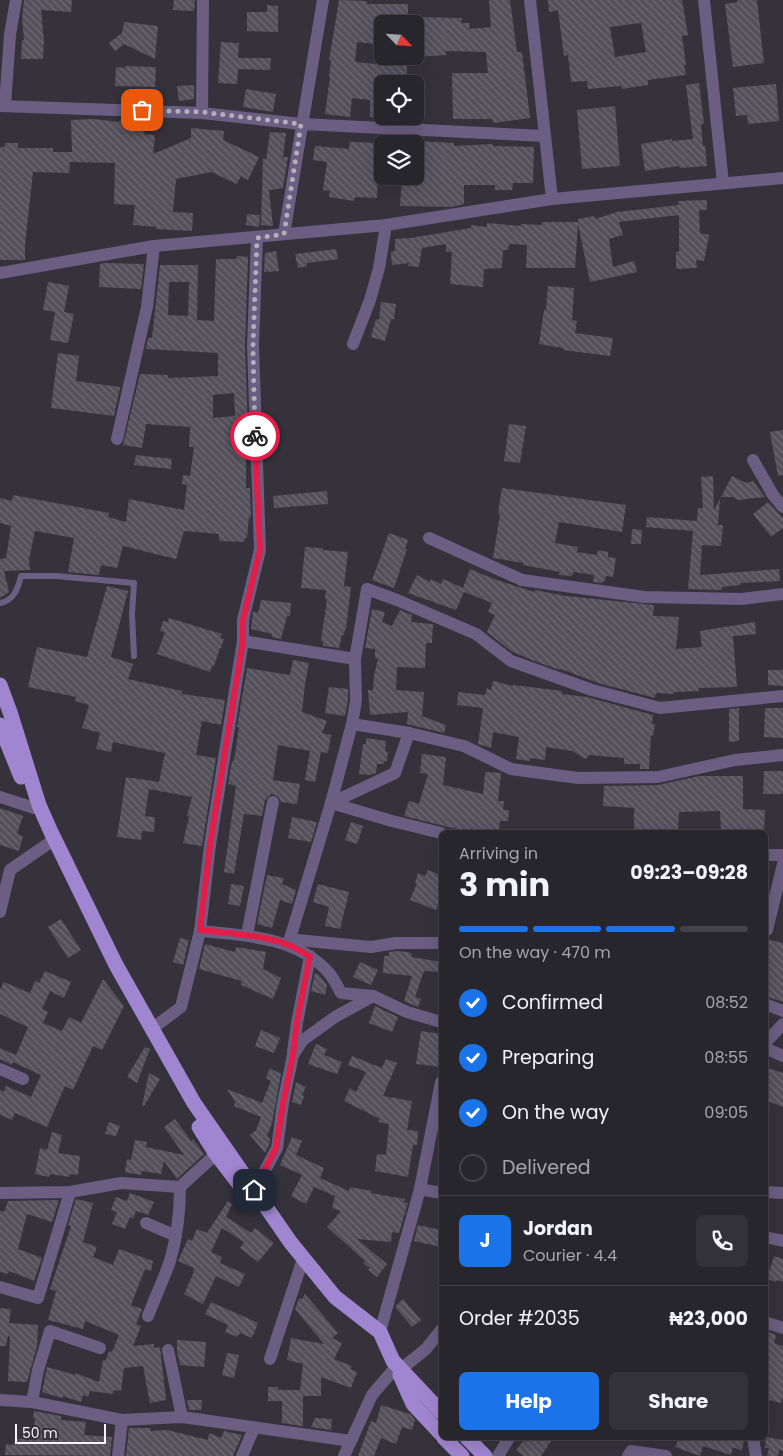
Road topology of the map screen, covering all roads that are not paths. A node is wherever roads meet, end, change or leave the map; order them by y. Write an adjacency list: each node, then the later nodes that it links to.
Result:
1 (16, 0): 6 (street)
2 (203, 0): 7 (street)
3 (323, 0): 8 (street)
4 (530, 0): 9 (street)
5 (704, 0): 11 (street)
6 (2, 106): 7 (street)
7 (202, 112): 8 (street)
8 (301, 124): 9 (street); 14 (street)
9 (545, 136): 12 (street)
10 (783, 178): 11 (street)
11 (722, 184): 12 (street)
12 (552, 199): 13 (street)
13 (386, 225): 14 (street); 18 (street)
14 (284, 234): 15 (street)
15 (257, 238): 16 (street); 25 (street)
16 (154, 246): 17 (street); 19 (street)
17 (0, 273)
18 (353, 344)
19 (117, 439)
20 (753, 460): 21 (street)
21 (783, 507)
22 (429, 538): 23 (street)
23 (783, 594)
24 (0, 603): 26 (lane)
25 (243, 641): 27 (street); 45 (street)
26 (134, 656)
27 (355, 659): 29 (street); 30 (street)
28 (0, 685): 55 (main road)
29 (783, 696)
30 (352, 724): 32 (street); 36 (street)
31 (1, 728): 37 (main road)
32 (409, 733): 33 (street); 36 (street)
33 (783, 755)
34 (0, 797): 37 (street)
35 (273, 802): 46 (street)
36 (331, 803): 38 (street); 48 (street)
37 (34, 808): 39 (main road)
38 (439, 833)
39 (50, 843): 43 (street); 63 (main road)
40 (768, 855): 41 (street)
41 (783, 855)
42 (783, 864): 44 (street)
43 (0, 912)
44 (768, 926)
45 (200, 930): 46 (street); 55 (street)
46 (247, 935): 48 (street)
47 (439, 943): 48 (street)
48 (288, 945): 49 (street)
49 (310, 956): 50 (street); 58 (street)
50 (373, 996): 53 (street); 58 (street)
51 (768, 1005): 52 (street)
52 (783, 1011)
53 (439, 1021)
54 (783, 1024): 56 (street)
55 (153, 1028): 66 (main road)
56 (768, 1040)
57 (768, 1049): 59 (street)
58 (293, 1055): 66 (street)
59 (783, 1056)
60 (0, 1069): 61 (street)
61 (23, 1079)
62 (439, 1092): 65 (street)
63 (216, 1154): 64 (street); 76 (main road)
64 (180, 1187): 67 (street); 73 (street)
65 (420, 1189): 70 (street); 81 (street)
66 (254, 1190): 81 (main road)
67 (70, 1192): 69 (street); 77 (street)
68 (768, 1192): 71 (street)
69 (0, 1193)
70 (439, 1193)
71 (783, 1193)
72 (146, 1223): 73 (street)
73 (176, 1236): 78 (street)
74 (768, 1238): 75 (street)
75 (783, 1241)
76 (301, 1265): 85 (street); 86 (main road)
77 (0, 1287)
78 (148, 1316)
79 (768, 1323): 80 (street)
80 (783, 1328)
81 (380, 1332): 86 (main road)
82 (439, 1333): 86 (street)
83 (100, 1348): 88 (street)
84 (168, 1350): 90 (street)
85 (270, 1359)
86 (398, 1369): 89 (main road); 93 (main road); 98 (street)
87 (0, 1400): 88 (street)
88 (32, 1402): 91 (street)
89 (439, 1410)
90 (182, 1417): 91 (street); 92 (street)
91 (122, 1420): 99 (street)
92 (254, 1428): 98 (street); 100 (street)
93 (439, 1432)
94 (446, 1440): 102 (main road)
95 (469, 1440): 103 (main road)
96 (508, 1440): 104 (street)
97 (753, 1440): 107 (street)
98 (351, 1441): 101 (street)
99 (118, 1456)
100 (242, 1456)
101 (344, 1456)
102 (462, 1456)
103 (485, 1456)
104 (498, 1456)
105 (628, 1456): 106 (street)
106 (666, 1456)
107 (756, 1456)

